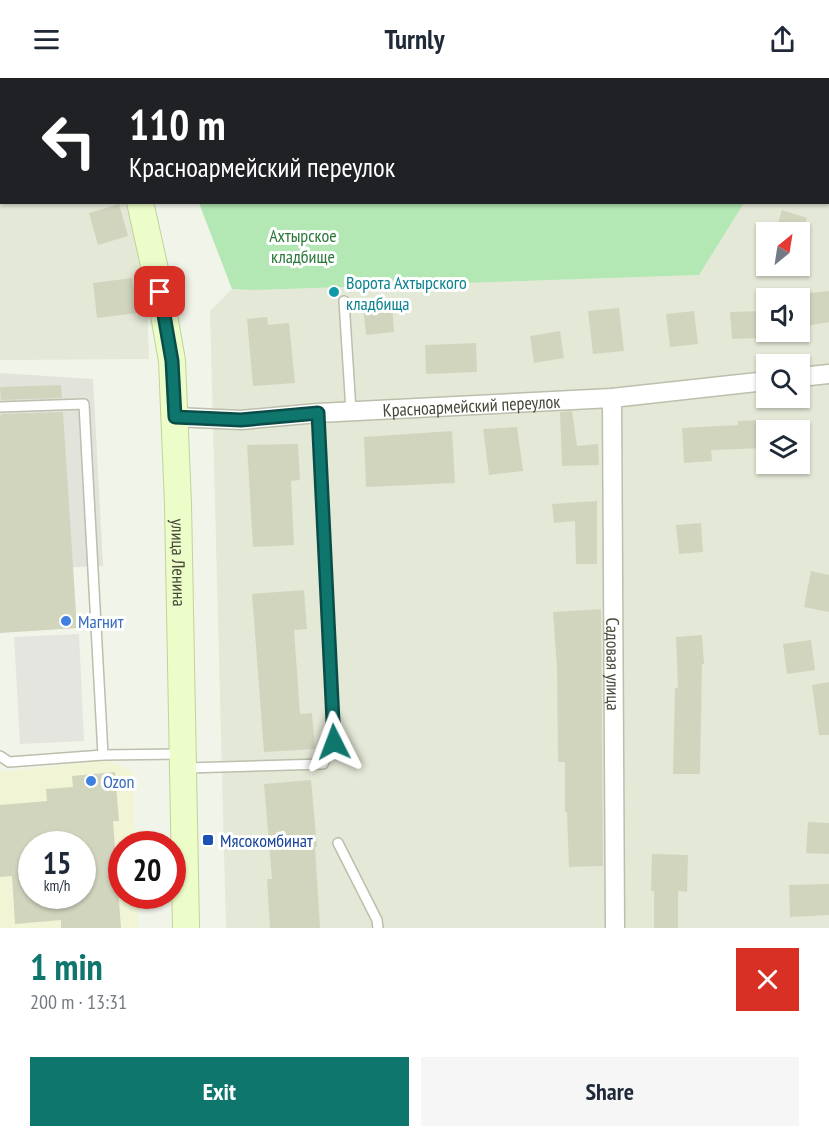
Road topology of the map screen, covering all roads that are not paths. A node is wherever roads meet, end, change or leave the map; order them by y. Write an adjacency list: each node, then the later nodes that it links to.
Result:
1 (140, 204): 10 (main road, улица Ленина)
2 (344, 301): 8 (lane)
3 (829, 374): 4 (street)
4 (810, 376)
5 (756, 382): 6 (street, Красноармейский переулок)
6 (612, 398): 8 (street, Красноармейский переулок); 17 (street, Садовая улица)
7 (0, 407): 11 (lane)
8 (351, 411): 9 (street, Красноармейский переулок)
9 (318, 413): 10 (street, Красноармейский переулок); 13 (lane)
10 (175, 417): 13 (main road, улица Ленина)
11 (103, 755): 12 (lane); 13 (lane)
12 (0, 756)
13 (183, 761): 15 (main road, улица Ленина)
14 (338, 843): 16 (lane)
15 (186, 928)
16 (378, 928)
17 (615, 928)

